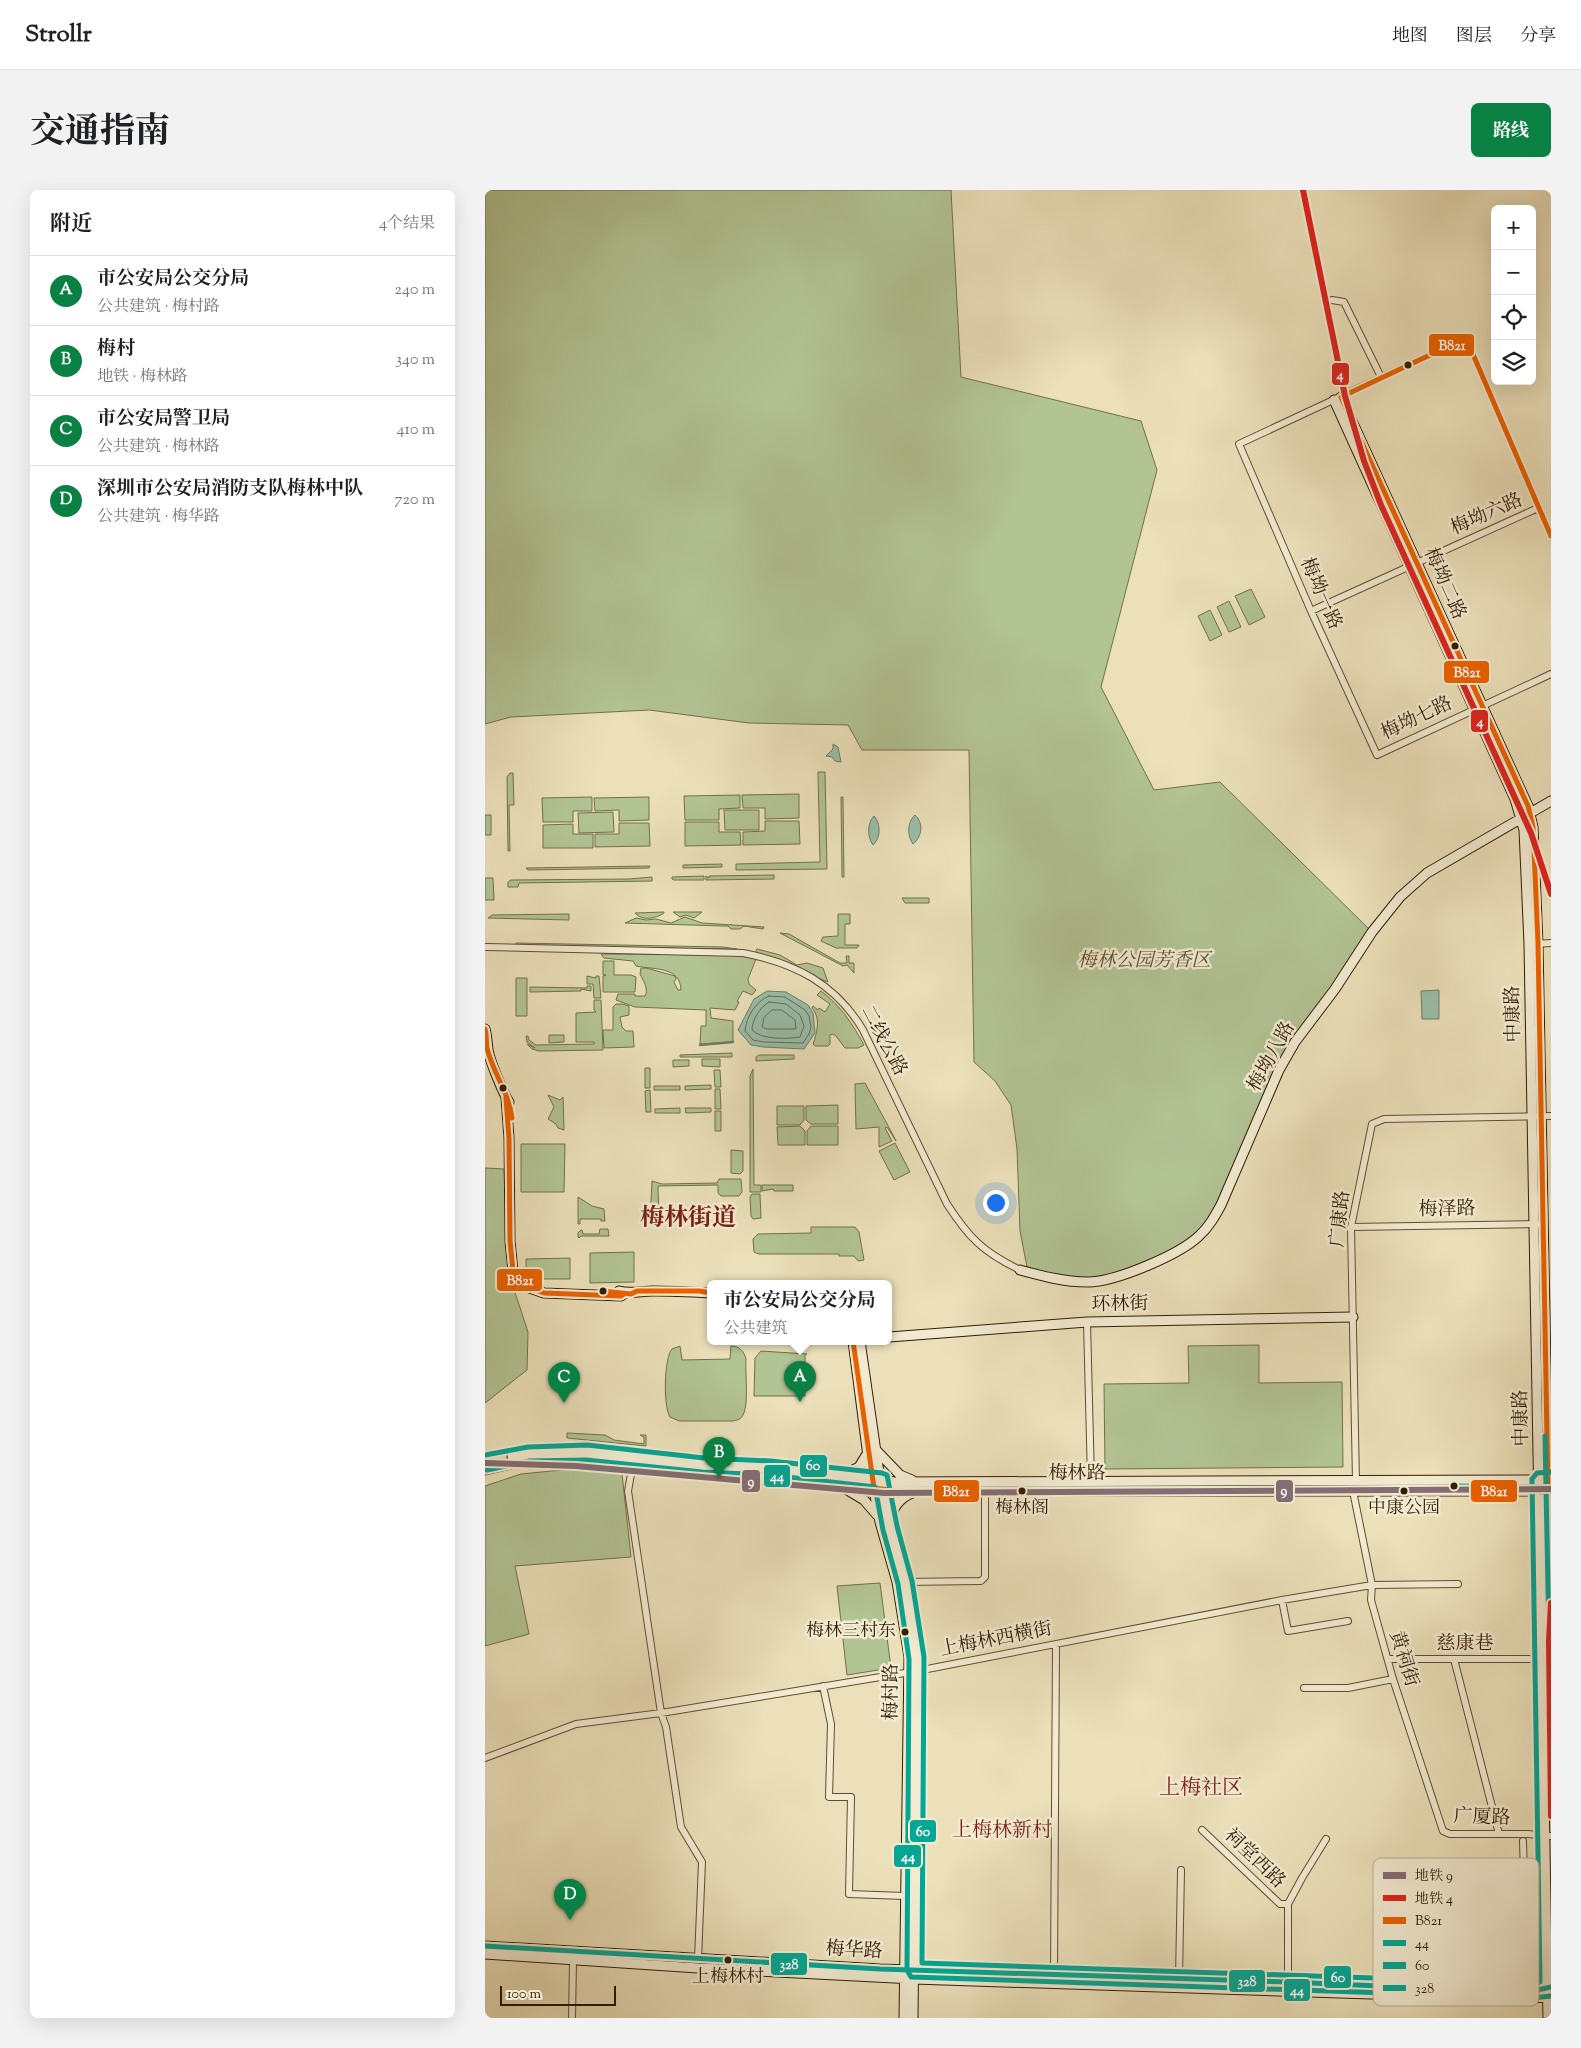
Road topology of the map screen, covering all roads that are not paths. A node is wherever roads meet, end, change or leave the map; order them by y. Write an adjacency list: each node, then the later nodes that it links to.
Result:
1 (1332, 300): 2 (street)
2 (1381, 378): 3 (street); 4 (street)
3 (1337, 398): 6 (main road, 梅坳二路); 7 (street, 梅坳一路)
4 (1538, 508): 5 (street); 6 (street, 梅坳六路)
5 (1551, 536)
6 (1413, 564): 7 (street, 梅坳六路); 9 (main road, 梅坳二路)
7 (1311, 611): 10 (street, 梅坳一路)
8 (1551, 674): 9 (street, 梅坳七路)
9 (1478, 707): 10 (street, 梅坳七路); 12 (main road, 梅坳二路); 13 (main road, 梅坳二路)
10 (1377, 755)
11 (1551, 801): 12 (main road, 梅坳八路)
12 (1530, 813): 13 (main road, 梅坳八路); 15 (main road, 中康路)
13 (1521, 819): 15 (main road, 中康路); 21 (main road, 梅坳八路)
14 (1551, 943): 15 (street)
15 (1533, 944): 18 (main road, 中康路)
16 (485, 948): 21 (street, 二线公路)
17 (486, 1037): 22 (main road)
18 (1542, 1117): 19 (main road, 中康路); 20 (street, 广康路)
19 (1539, 1224): 20 (street, 梅泽路); 28 (main road, 中康路)
20 (1351, 1227): 23 (street, 广康路)
21 (1020, 1270)
22 (707, 1293)
23 (1353, 1317): 24 (main road, 环林街); 38 (street, 广康路)
24 (1087, 1322): 25 (main road, 环林街); 36 (street)
25 (892, 1337)
26 (854, 1345): 29 (main road, 梅村路)
27 (860, 1345): 29 (main road, 梅村路)
28 (1543, 1443): 33 (main road); 35 (main road); 37 (main road, 中康路)
29 (872, 1450): 34 (main road); 39 (main road, 梅村路); 40 (main road)
30 (485, 1463): 34 (main road, 梅林路)
31 (633, 1463): 32 (main road, 梅林路); 34 (main road, 梅林路); 62 (street)
32 (485, 1470)
33 (1551, 1470)
34 (837, 1479): 39 (main road, 梅林路); 45 (main road)
35 (1508, 1479): 37 (main road, 梅林路); 38 (main road, 梅林路)
36 (1091, 1480): 38 (main road, 梅林路); 40 (main road, 梅林路)
37 (1546, 1480): 44 (main road, 中康路)
38 (1356, 1481)
39 (877, 1484): 40 (main road, 梅林路); 45 (main road, 梅村路); 47 (main road, 梅村路)
40 (916, 1486): 42 (main road, 梅林路); 47 (main road)
41 (1508, 1490): 43 (main road, 梅林路); 44 (main road, 梅林路); 46 (main road)
42 (985, 1491): 43 (main road, 梅林路); 48 (street)
43 (1353, 1491): 50 (street, 黄祠街)
44 (1546, 1491): 46 (main road, 中康路)
45 (880, 1522): 48 (main road, 梅村路)
46 (1547, 1524): 53 (main road, 中康路); 57 (main road, 中康路)
47 (890, 1528): 48 (main road, 梅村路)
48 (901, 1582): 58 (main road, 梅村路)
49 (1458, 1584): 50 (street, 上梅林西横街)
50 (1372, 1585): 51 (street, 上梅林西横街); 55 (street, 黄祠街)
51 (1282, 1600): 52 (street); 54 (street, 上梅林西横街)
52 (1348, 1622)
53 (1551, 1636)
54 (1055, 1644): 58 (street, 上梅林西横街); 79 (street)
55 (1388, 1659): 56 (street, 慈康巷); 59 (street, 黄祠街)
56 (1454, 1659): 57 (street, 慈康巷); 66 (street)
57 (1543, 1659): 67 (main road, 中康路)
58 (913, 1671): 60 (street, 上梅林西横街); 72 (main road, 梅村路); 80 (main road, 梅村路)
59 (1393, 1679): 61 (street); 65 (street, 黄祠街)
60 (823, 1686): 62 (street, 上梅林西横街); 72 (street)
61 (1304, 1688)
62 (661, 1713): 63 (street, 上梅林西横街); 76 (street)
63 (485, 1758)
64 (1202, 1830): 73 (street, 祠堂西路)
65 (1443, 1831): 66 (street, 广厦路)
66 (1499, 1834): 67 (street, 广厦路)
67 (1548, 1836): 84 (main road, 中康路)
68 (1326, 1839): 73 (street)
69 (1523, 1841): 70 (street)
70 (1523, 1858)
71 (1181, 1870): 81 (street)
72 (905, 1896): 78 (main road, 梅村路)
73 (1288, 1904): 82 (street)
74 (485, 1946): 76 (main road, 梅华路)
75 (485, 1954): 77 (main road, 梅华路)
76 (698, 1959): 78 (main road, 梅华路)
77 (573, 1960): 78 (main road, 梅华路); 86 (street)
78 (904, 1974): 80 (main road, 梅华路); 87 (main road, 梅村路)
79 (1054, 1974): 80 (main road, 梅华路); 81 (main road, 梅华路)
80 (914, 1975): 85 (main road, 梅华路); 88 (main road, 梅村路)
81 (1179, 1978): 82 (main road, 梅华路)
82 (1288, 1982): 83 (main road, 梅华路)
83 (1373, 1986)
84 (1549, 1992): 89 (main road, 中康路)
85 (1373, 1993)
86 (572, 2018)
87 (904, 2018)
88 (913, 2018)
89 (1548, 2018)

